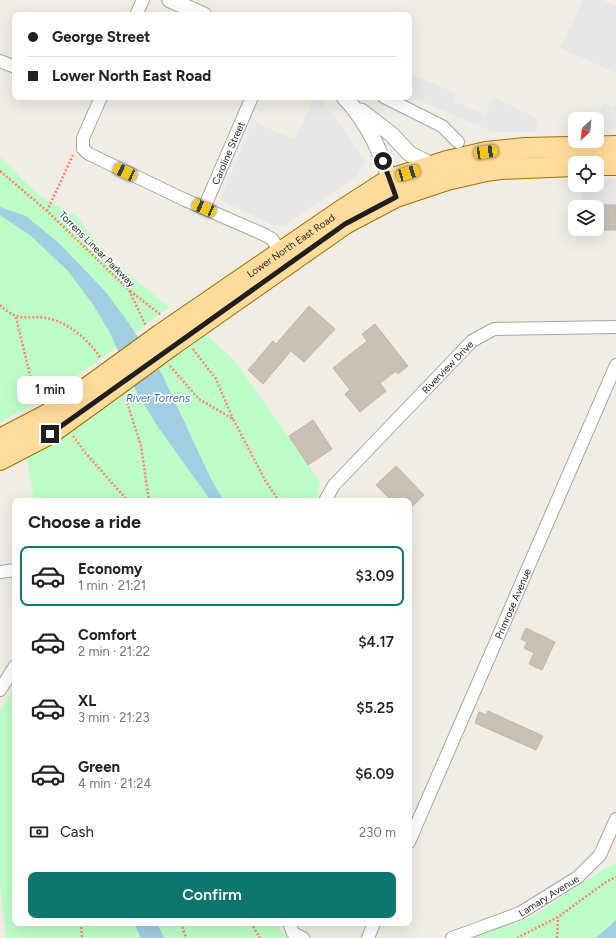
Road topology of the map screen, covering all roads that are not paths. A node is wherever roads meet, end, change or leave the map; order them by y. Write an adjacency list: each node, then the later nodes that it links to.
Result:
1 (143, 0): 3 (street)
2 (170, 0): 4 (street)
3 (137, 12)
4 (197, 12)
5 (0, 61): 6 (street)
6 (12, 66)
7 (100, 100): 19 (street)
8 (251, 100): 19 (street, Caroline Street)
9 (351, 100): 14 (street)
10 (351, 100): 18 (street)
11 (390, 100): 12 (street)
12 (458, 142)
13 (616, 146): 14 (main road, Lower North East Road)
14 (432, 165): 18 (main road, Lower North East Road)
15 (604, 165): 16 (main road)
16 (616, 165)
17 (568, 166): 18 (main road, Lower North East Road)
18 (393, 188): 20 (main road, Lower North East Road)
19 (204, 208): 20 (street)
20 (284, 258): 23 (main road, Lower North East Road, bridge)
21 (616, 327): 26 (street, Riverview Drive)
22 (616, 365): 32 (street, Primrose Avenue)
23 (90, 395): 24 (main road, Lower North East Road); 25 (main road, Lower North East Road)
24 (0, 440)
25 (0, 460)
26 (326, 498)
27 (12, 570): 28 (street)
28 (0, 572)
29 (12, 671): 30 (street)
30 (0, 690)
31 (616, 819): 37 (street, Lamary Avenue)
32 (412, 835)
33 (290, 926): 35 (street)
34 (373, 926): 36 (street)
35 (303, 938)
36 (368, 938)
37 (452, 938)

